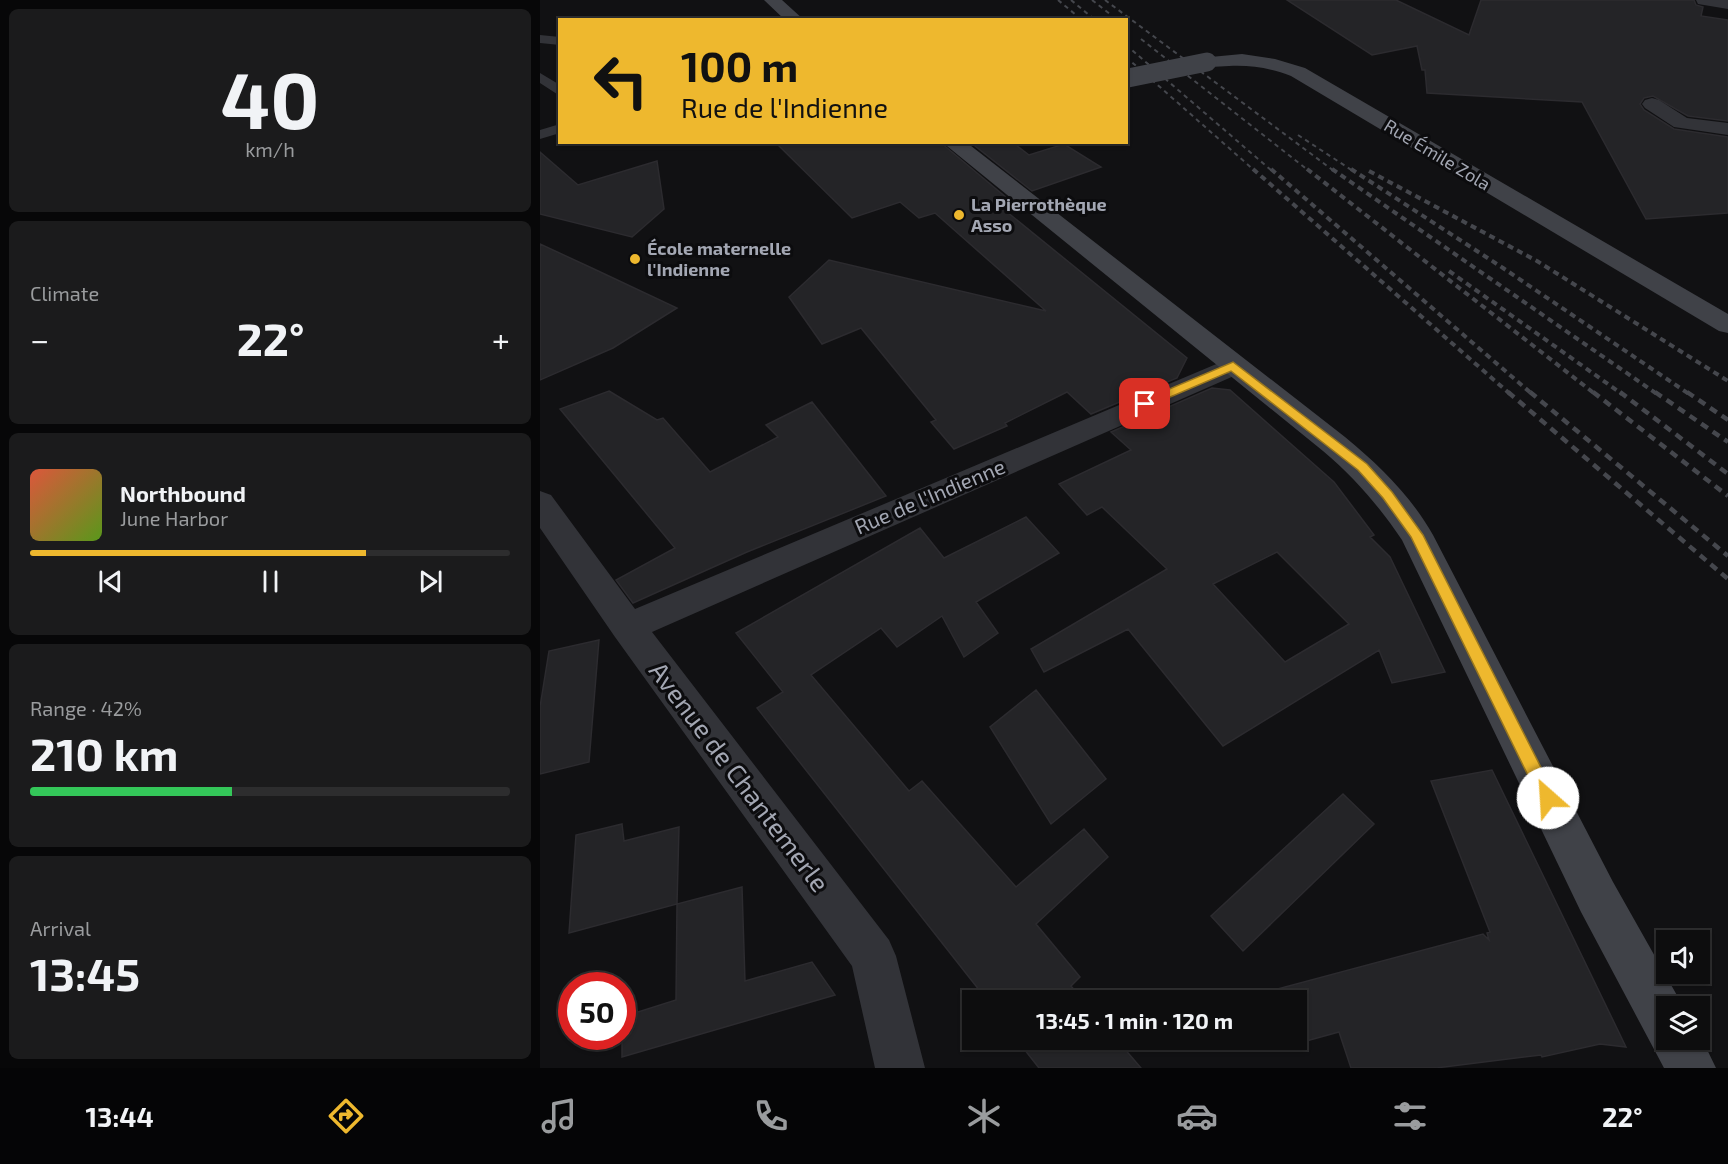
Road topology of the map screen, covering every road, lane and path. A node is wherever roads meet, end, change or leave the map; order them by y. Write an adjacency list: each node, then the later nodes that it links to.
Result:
1 (772, 0): 4 (main road)
2 (1704, 0): 3 (street)
3 (1728, 4)
4 (794, 18)
5 (540, 39): 6 (lane)
6 (558, 41)
7 (540, 77): 9 (lane)
8 (1128, 78): 15 (main road, Rue Émile Zola, bridge)
9 (558, 90)
10 (1652, 104): 11 (street)
11 (1728, 129)
12 (558, 130): 13 (lane)
13 (540, 135)
14 (955, 144): 16 (main road)
15 (1728, 325)
16 (1233, 366): 18 (street, Rue de l'Indienne); 19 (main road)
17 (540, 503): 18 (street, Avenue de Chantemerle)
18 (628, 627): 21 (street, Avenue de Chantemerle)
19 (1656, 1004)
20 (1681, 1050): 23 (main road)
21 (900, 1068): 22 (street)
22 (925, 1068)
23 (1691, 1068)

